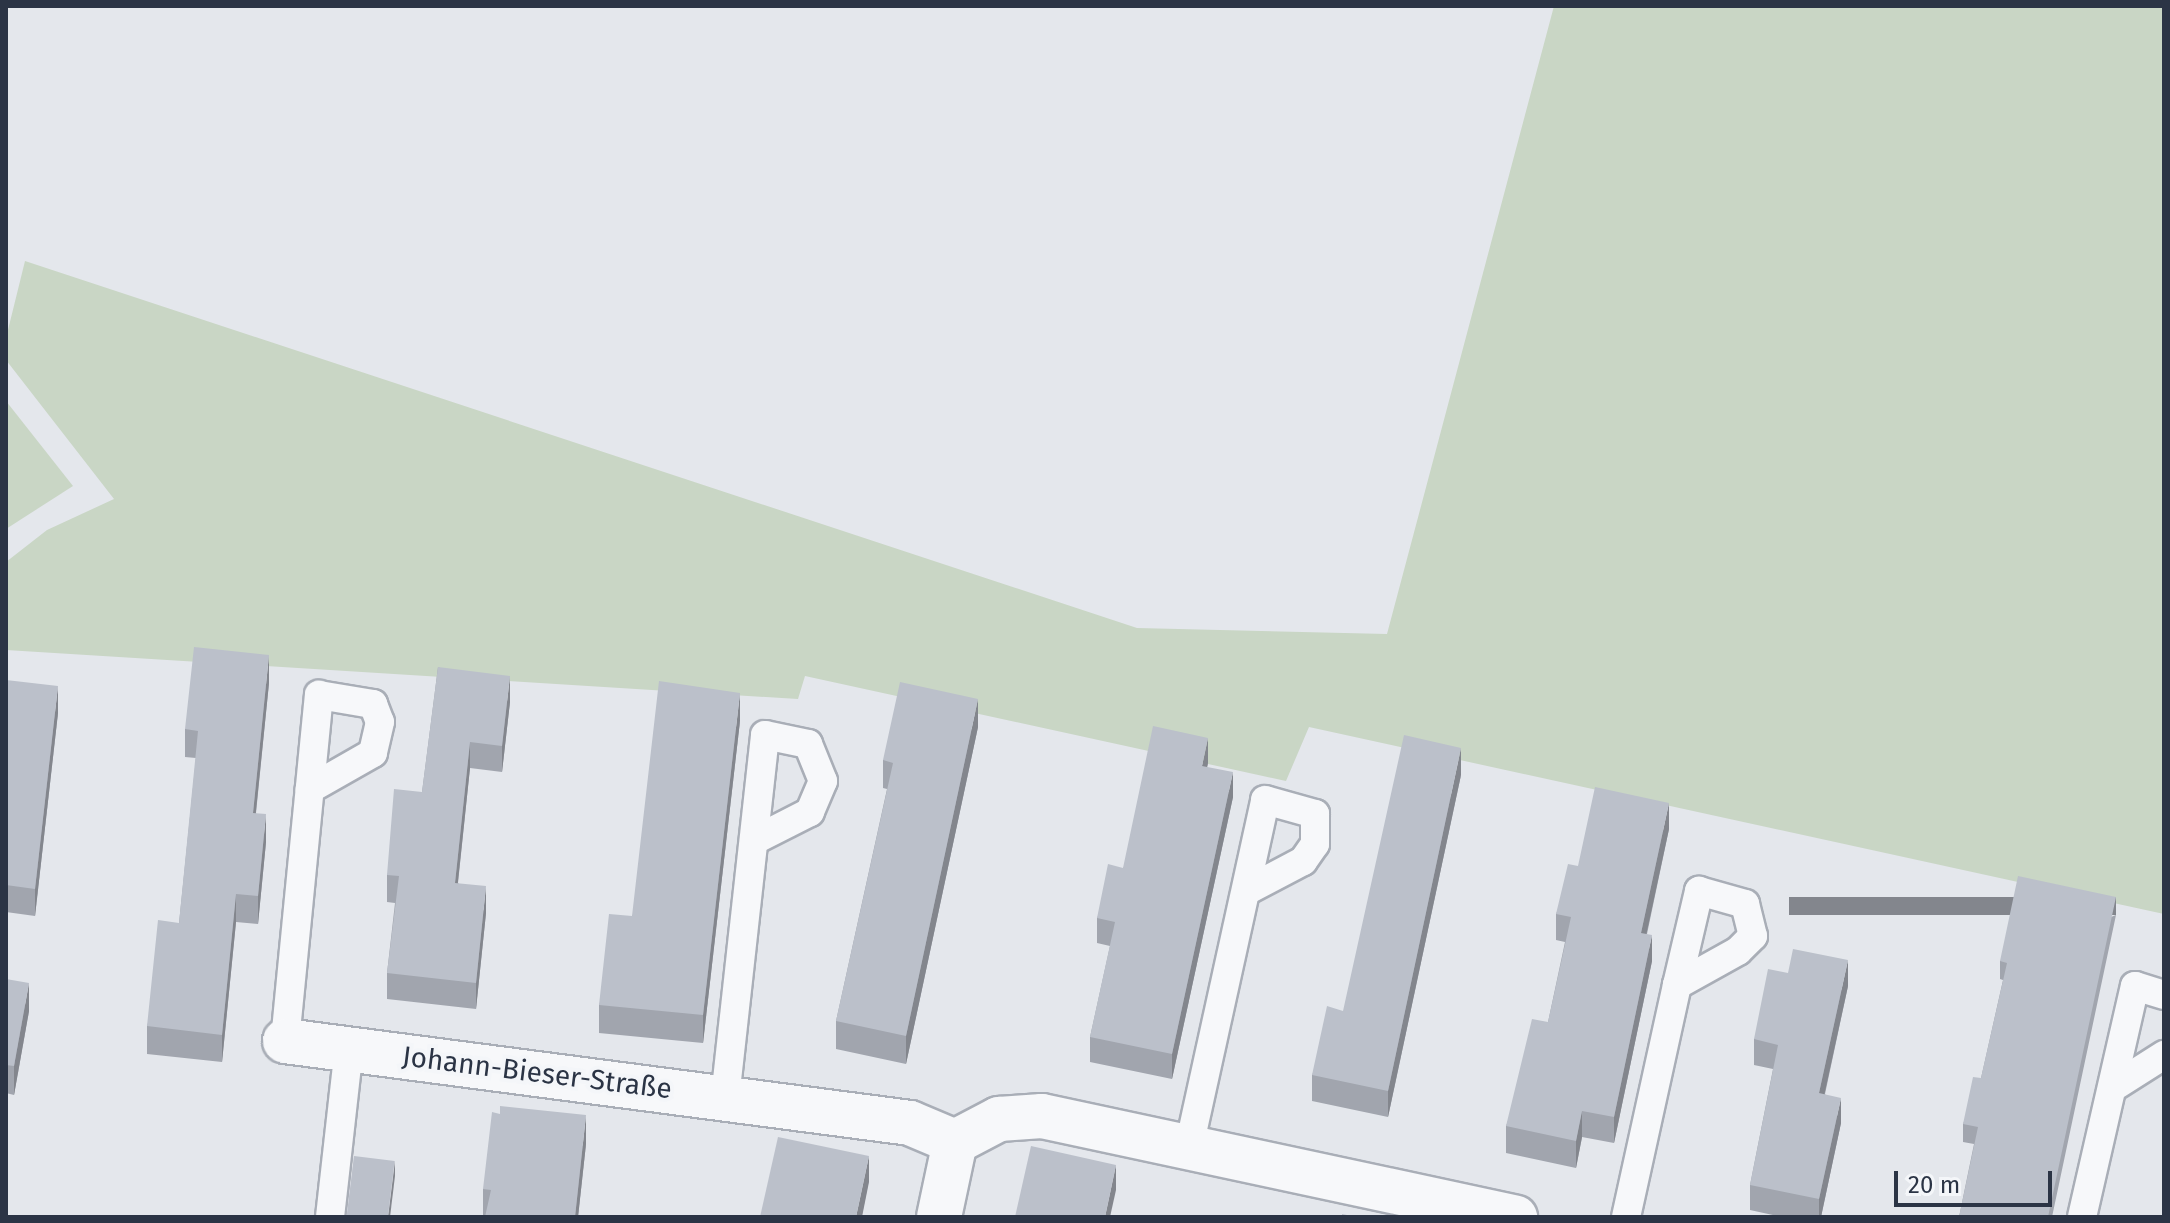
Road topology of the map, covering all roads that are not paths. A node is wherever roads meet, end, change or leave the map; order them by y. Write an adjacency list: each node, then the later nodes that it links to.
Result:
1 (310, 789): 6 (lane, Johann-Bieser-Straße)
2 (755, 840): 10 (lane)
3 (1246, 891): 12 (lane)
4 (1677, 985): 16 (lane)
5 (2164, 995): 9 (lane)
6 (285, 1041): 7 (street, Johann-Bieser-Straße)
7 (349, 1048): 10 (street, Johann-Bieser-Straße); 14 (lane)
8 (2164, 1055): 9 (lane)
9 (2112, 1088): 17 (lane)
10 (725, 1098): 11 (street, Johann-Bieser-Straße)
11 (955, 1142): 12 (street); 15 (street)
12 (1189, 1147): 13 (street)
13 (1490, 1214)
14 (330, 1217)
15 (939, 1217)
16 (1626, 1217)
17 (2082, 1217)

